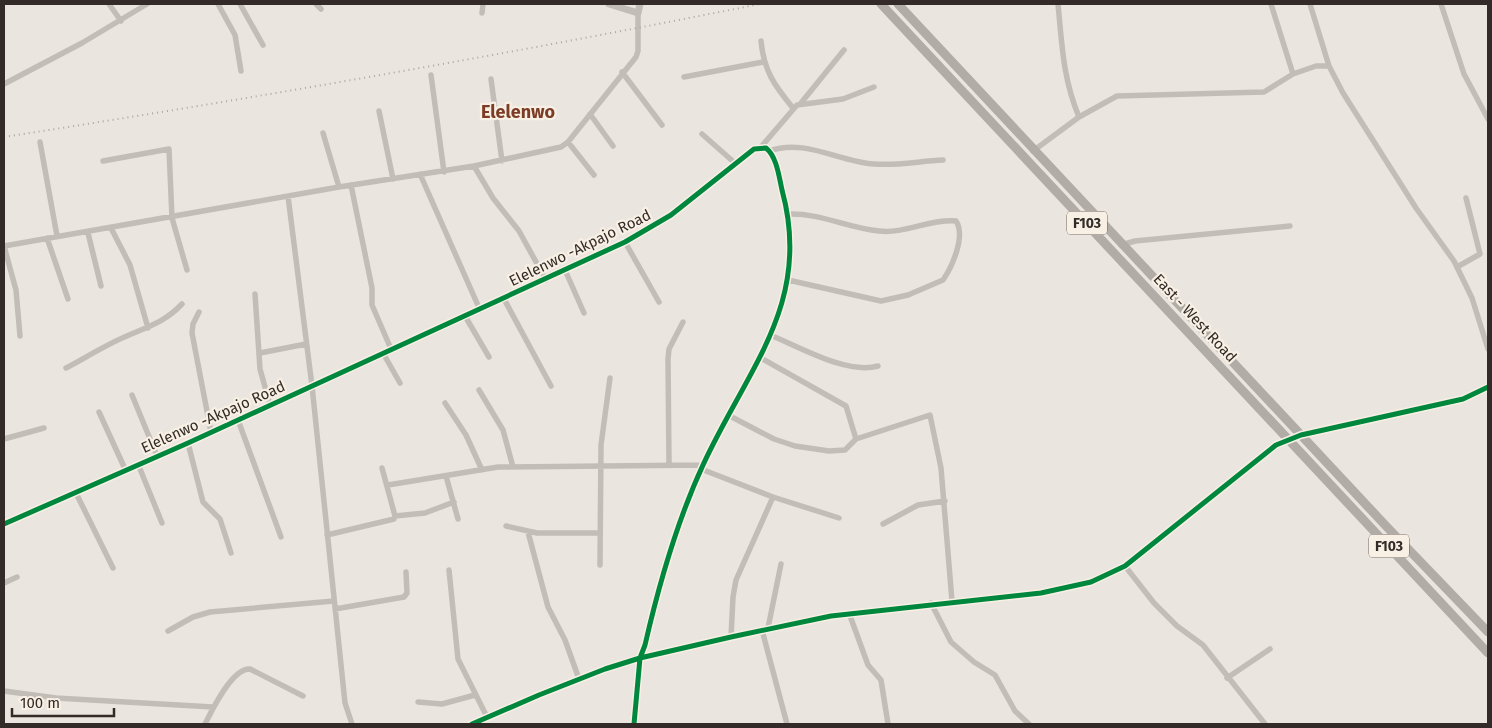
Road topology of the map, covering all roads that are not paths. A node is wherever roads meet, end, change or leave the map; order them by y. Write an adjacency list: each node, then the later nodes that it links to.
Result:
1 (109, 4): 16 (street)
2 (147, 4): 16 (street)
3 (218, 4): 22 (street)
4 (240, 4): 18 (street)
5 (483, 4): 15 (street)
6 (609, 4): 14 (street)
7 (640, 4): 14 (street)
8 (898, 4): 43 (main road, East - West Road / F103)
9 (1058, 4): 34 (street)
10 (1271, 4): 24 (street)
11 (1310, 4): 21 (street)
12 (1441, 4): 35 (street)
13 (882, 5): 113 (main road, East - West Road / F103)
14 (638, 13): 23 (street)
15 (482, 14)
16 (121, 21): 28 (street)
17 (761, 41): 20 (street)
18 (264, 46)
19 (844, 50): 30 (street)
20 (763, 62): 26 (street); 31 (street)
21 (1329, 66): 24 (street); 68 (street)
22 (241, 71)
23 (622, 72): 33 (street); 36 (street)
24 (1293, 74): 34 (street)
25 (431, 75): 50 (street)
26 (684, 77)
27 (491, 79): 47 (street)
28 (4, 84)
29 (874, 87): 30 (street)
30 (801, 103): 31 (street)
31 (793, 108): 42 (street)
32 (379, 112): 53 (street)
33 (590, 114): 40 (street); 41 (street)
34 (1079, 117): 43 (street)
35 (1488, 119)
36 (662, 125)
37 (323, 132): 55 (street)
38 (702, 134): 48 (street)
39 (40, 142): 63 (street)
40 (568, 142): 47 (street); 52 (street)
41 (613, 146)
42 (762, 147): 44 (street); 48 (street, Elelenwo -Akpajo Road)
43 (1033, 150): 66 (main road, East - West Road / F103)
44 (769, 151): 45 (street); 58 (street)
45 (943, 160)
46 (103, 161): 59 (street)
47 (502, 161): 49 (street)
48 (736, 164): 65 (street, Elelenwo -Akpajo Road)
49 (474, 166): 50 (street); 71 (street)
50 (444, 172): 51 (street)
51 (420, 174): 53 (street); 79 (street)
52 (594, 175)
53 (393, 179): 54 (street)
54 (351, 185): 55 (street); 88 (street)
55 (339, 187): 56 (street)
56 (288, 196): 59 (street); 87 (street)
57 (1466, 198): 68 (street)
58 (788, 214): 72 (street); 72 (street)
59 (172, 218): 61 (street); 69 (street)
60 (1290, 226): 66 (street)
61 (111, 228): 62 (street); 84 (street)
62 (88, 233): 63 (street); 73 (street)
63 (57, 236): 64 (street)
64 (47, 238): 67 (street); 75 (street)
65 (625, 242): 70 (street, Elelenwo -Akpajo Road); 77 (street)
66 (1121, 245): 110 (main road, East - West Road / F103)
67 (4, 246): 86 (street)
68 (1457, 267): 89 (street)
69 (187, 270)
70 (565, 270): 71 (street, Elelenwo -Akpajo Road); 81 (street)
71 (546, 280): 76 (street, Elelenwo -Akpajo Road)
72 (788, 280): 85 (street)
73 (101, 286)
74 (255, 294): 90 (street)
75 (68, 299)
76 (504, 299): 79 (street, Elelenwo -Akpajo Road); 99 (street)
77 (659, 302)
78 (182, 304): 84 (street)
79 (480, 310): 82 (street, Elelenwo -Akpajo Road)
80 (199, 312): 109 (street)
81 (584, 313)
82 (465, 316): 88 (street, Elelenwo -Akpajo Road); 92 (street)
83 (683, 322): 117 (street)
84 (148, 328): 95 (street)
85 (770, 335): 93 (street); 94 (street)
86 (20, 336)
87 (306, 344): 90 (street); 98 (street)
88 (391, 349): 91 (street, Elelenwo -Akpajo Road)
89 (1488, 349)
90 (260, 353): 104 (street)
91 (383, 353): 97 (street); 98 (street, Elelenwo -Akpajo Road)
92 (489, 357)
93 (759, 357): 106 (street); 112 (street)
94 (878, 366)
95 (66, 368)
96 (610, 378): 118 (street)
97 (400, 383)
98 (312, 386): 104 (street, Elelenwo -Akpajo Road); 139 (street)
99 (552, 386)
100 (1488, 387): 110 (street)
101 (479, 390): 119 (street)
102 (132, 395): 115 (street)
103 (444, 403): 123 (street)
104 (270, 405): 107 (street, Elelenwo -Akpajo Road)
105 (99, 412): 122 (street)
106 (728, 415): 112 (street); 120 (street)
107 (238, 420): 109 (street, Elelenwo -Akpajo Road); 140 (street)
108 (44, 428): 111 (street)
109 (211, 432): 114 (street, Elelenwo -Akpajo Road)
110 (1301, 435): 113 (street); 157 (main road, East - West Road / F103)
111 (4, 439)
112 (856, 439): 128 (street)
113 (1290, 439): 144 (street); 160 (main road, East - West Road / F103)
114 (188, 443): 115 (street, Elelenwo -Akpajo Road); 141 (street)
115 (156, 456): 116 (street, Elelenwo -Akpajo Road)
116 (138, 464): 122 (street, Elelenwo -Akpajo Road); 133 (street)
117 (669, 464): 118 (street); 120 (street)
118 (600, 466): 119 (street); 138 (street)
119 (513, 467): 123 (street)
120 (702, 467): 127 (street); 161 (street)
121 (382, 468): 125 (street)
122 (126, 469): 126 (street, Elelenwo -Akpajo Road)
123 (482, 470): 124 (street)
124 (446, 476): 125 (street); 129 (street)
125 (388, 485): 130 (street)
126 (76, 493): 134 (street, Elelenwo -Akpajo Road); 145 (street)
127 (773, 497): 131 (street); 158 (street)
128 (945, 501): 135 (street); 151 (street)
129 (454, 502): 130 (street); 132 (street)
130 (395, 516): 139 (street)
131 (839, 518)
132 (458, 519)
133 (162, 523)
134 (4, 524)
135 (883, 524)
136 (506, 526): 137 (street)
137 (528, 532): 138 (street); 163 (street)
138 (600, 533): 143 (street)
139 (327, 535): 150 (street)
140 (281, 537)
141 (231, 553)
142 (781, 564): 155 (street)
143 (600, 565)
144 (1125, 566): 151 (street); 162 (street)
145 (113, 568)
146 (449, 570): 165 (street)
147 (406, 572): 153 (street)
148 (17, 577): 149 (street)
149 (4, 583)
150 (334, 601): 153 (street); 156 (street)
151 (952, 601): 152 (street)
152 (931, 603): 154 (street); 176 (street)
153 (335, 609): 172 (street)
154 (849, 614): 155 (street); 175 (street)
155 (765, 629): 158 (street); 174 (street)
156 (168, 631)
157 (1488, 632)
158 (731, 637): 161 (street)
159 (1270, 649): 162 (street)
160 (1488, 653)
161 (640, 658): 163 (street); 173 (street)
162 (1227, 678): 177 (street)
163 (579, 679): 169 (street)
164 (4, 691): 168 (street)
165 (475, 695): 167 (street); 169 (street)
166 (303, 696): 168 (street)
167 (418, 702)
168 (213, 707): 171 (street)
169 (487, 717): 170 (street)
170 (475, 723)
171 (205, 724)
172 (352, 724)
173 (634, 724)
174 (787, 724)
175 (888, 724)
176 (1029, 724)
177 (1265, 724)

